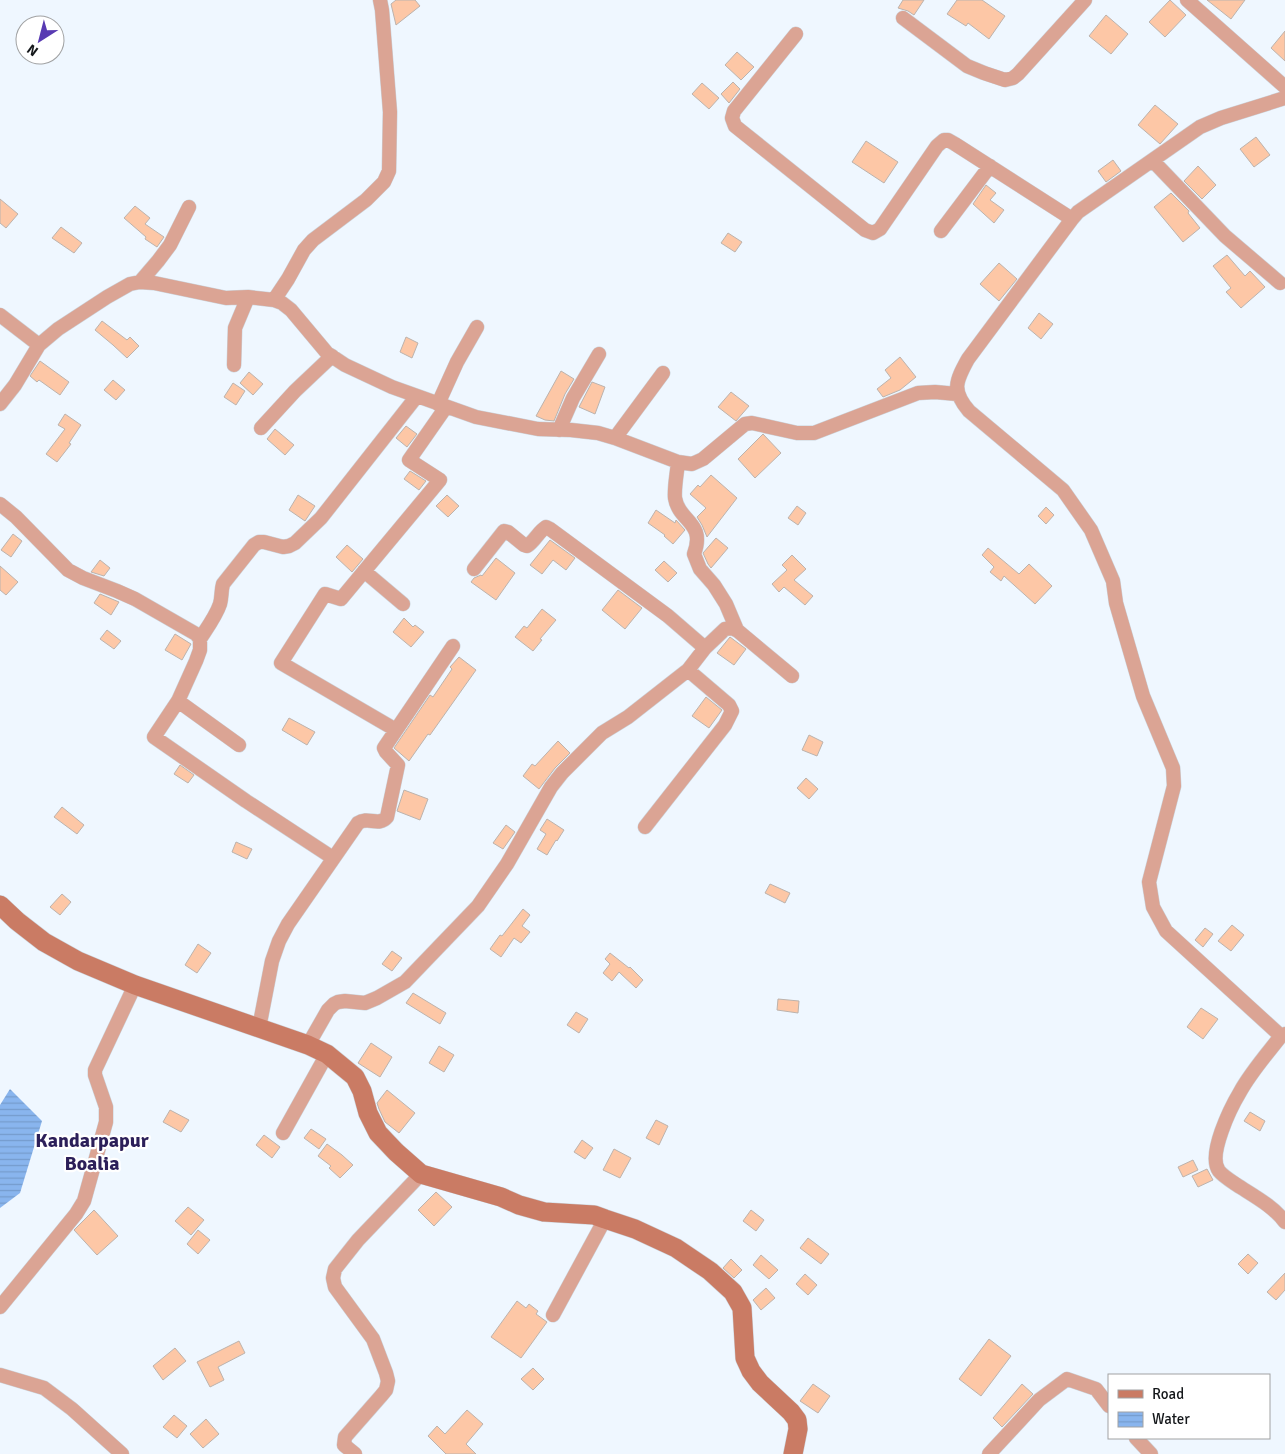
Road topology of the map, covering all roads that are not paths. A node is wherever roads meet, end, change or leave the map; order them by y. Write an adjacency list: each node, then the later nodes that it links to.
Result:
1 (380, 0): 16 (street)
2 (1085, 0): 4 (street)
3 (1187, 0): 6 (street)
4 (903, 18)
5 (796, 34): 9 (street)
6 (1285, 87)
7 (1285, 98): 8 (street)
8 (1153, 161): 11 (street); 14 (street)
9 (990, 166): 11 (street); 12 (street)
10 (189, 207): 13 (street)
11 (1072, 219): 24 (street)
12 (941, 232)
13 (140, 282): 15 (street); 19 (street)
14 (1280, 282)
15 (248, 297): 16 (street); 22 (street)
16 (274, 300): 21 (street)
17 (0, 315): 19 (street)
18 (477, 327): 27 (street)
19 (39, 345): 26 (street)
20 (599, 354): 29 (street)
21 (332, 356): 25 (street); 28 (street)
22 (234, 365)
23 (664, 374): 30 (street)
24 (957, 394): 31 (street); 50 (street)
25 (417, 396): 27 (street); 37 (street)
26 (0, 404)
27 (442, 406): 29 (street); 34 (street)
28 (261, 428)
29 (559, 430): 30 (street)
30 (615, 438): 31 (street)
31 (678, 462): 36 (street)
32 (0, 504): 37 (street)
33 (474, 569): 39 (street)
34 (364, 571): 35 (street); 43 (street)
35 (403, 604)
36 (737, 630): 39 (street); 41 (street)
37 (200, 639): 42 (street)
38 (453, 646): 43 (street)
39 (705, 648): 40 (street)
40 (688, 670): 45 (street); 51 (street)
41 (792, 676)
42 (178, 701): 44 (street); 46 (street)
43 (396, 730): 46 (street)
44 (239, 746)
45 (645, 827)
46 (334, 858): 49 (street)
47 (0, 906): 48 (street)
48 (135, 985): 49 (street); 57 (street)
49 (259, 1028): 51 (street)
50 (1283, 1035): 56 (street)
51 (308, 1045): 52 (street)
52 (327, 1054): 53 (street); 54 (street)
53 (283, 1133)
54 (421, 1174): 55 (street); 63 (street)
55 (605, 1219): 58 (street); 64 (street)
56 (1285, 1222)
57 (0, 1307)
58 (553, 1315)
59 (0, 1375): 62 (street)
60 (1108, 1405): 65 (street)
61 (1137, 1439): 66 (street)
62 (122, 1454)
63 (355, 1454)
64 (793, 1454)
65 (989, 1454)
66 (1151, 1454)

